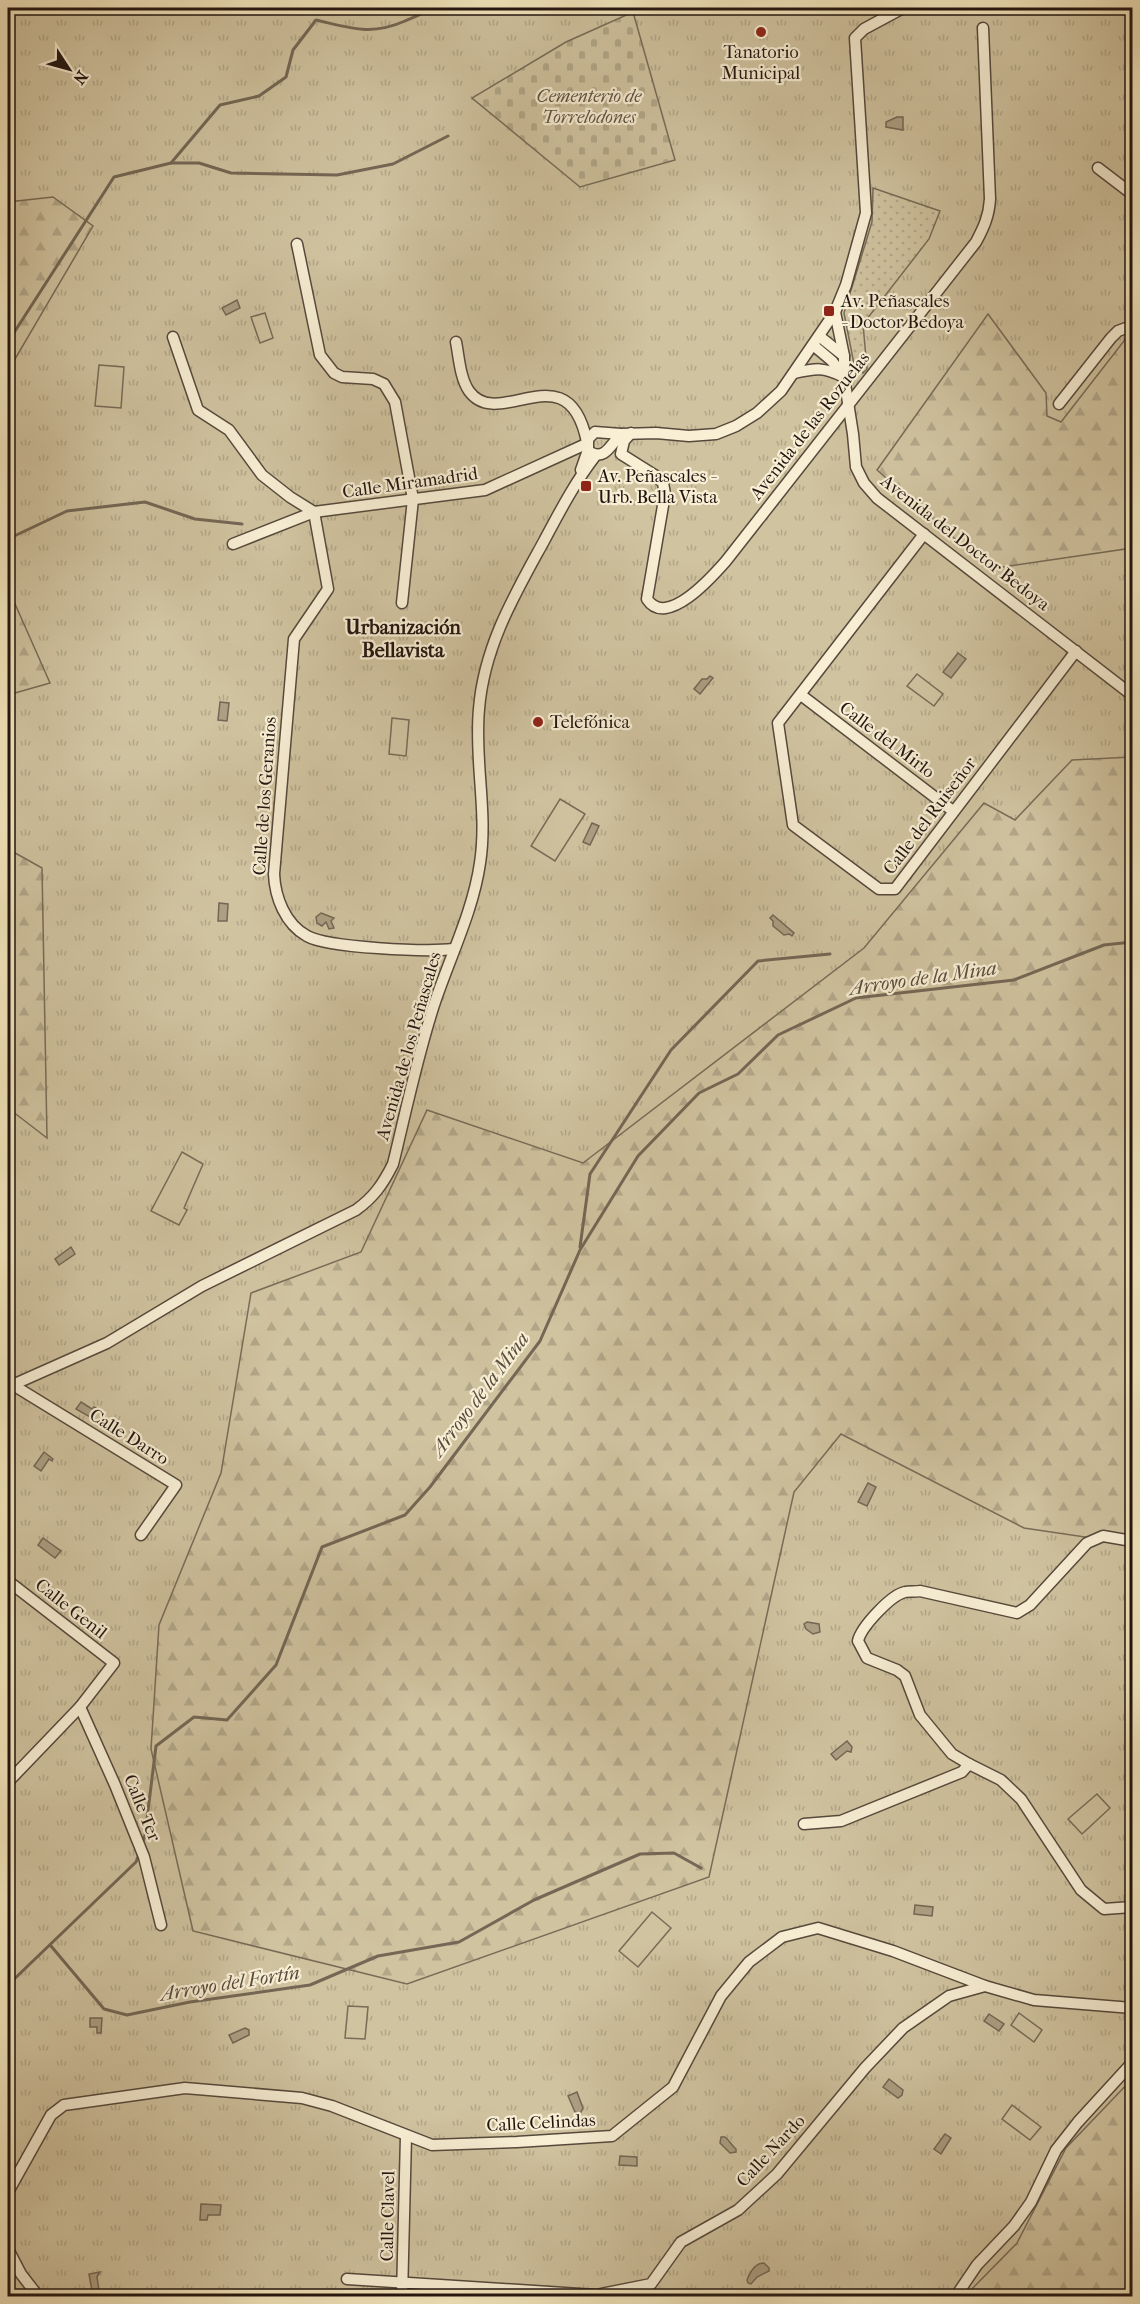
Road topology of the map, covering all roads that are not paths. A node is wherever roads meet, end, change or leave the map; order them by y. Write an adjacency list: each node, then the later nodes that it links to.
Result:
1 (903, 8): 6 (street)
2 (983, 28): 14 (street, Avenida de las Rozuelas)
3 (1098, 168): 4 (street)
4 (1132, 194)
5 (297, 244): 22 (street)
6 (836, 312): 9 (street); 11 (street, Avenida del Doctor Bedoya)
7 (1132, 331): 15 (street)
8 (173, 337): 23 (street)
9 (816, 341): 11 (street); 12 (street); 13 (street)
10 (456, 342): 16 (street)
11 (844, 356): 13 (street, Avenida del Doctor Bedoya)
12 (794, 373): 13 (street); 18 (street)
13 (844, 377): 14 (street, Avenida del Doctor Bedoya)
14 (849, 403): 21 (street, Avenida de las Rozuelas); 24 (street, Avenida del Doctor Bedoya)
15 (1059, 404)
16 (583, 422): 17 (street); 20 (street)
17 (599, 432): 18 (street); 19 (street); 20 (street)
18 (626, 434): 19 (street); 21 (street)
19 (610, 446): 20 (street); 21 (street, Avenida de las Rozuelas)
20 (589, 448): 22 (street, Calle Miramadrid); 31 (street, Avenida de los Peñascales)
21 (621, 454)
22 (413, 499): 23 (street, Calle Miramadrid); 26 (street)
23 (314, 512): 25 (street, Calle Miramadrid); 31 (street, Calle de los Geranios)
24 (924, 534): 27 (street, Avenida del Doctor Bedoya); 28 (street, Calle del Ruiseñor)
25 (233, 544)
26 (402, 603)
27 (1076, 651): 29 (street, Avenida del Doctor Bedoya); 30 (street, Calle del Ruiseñor)
28 (801, 695): 30 (street, Calle del Mirlo); 30 (street, Calle del Ruiseñor)
29 (1132, 695)
30 (953, 811)
31 (453, 950): 32 (street, Avenida de los Peñascales)
32 (10, 1386): 33 (street, Calle Darro)
33 (141, 1535)
34 (1132, 1541): 37 (street)
35 (8, 1581): 36 (street, Calle Genil)
36 (80, 1707): 38 (street); 41 (street, Calle Ter)
37 (969, 1764): 39 (street); 40 (street)
38 (8, 1782)
39 (804, 1824)
40 (1132, 1908)
41 (161, 1925)
42 (985, 1986): 43 (street, Calle Celindas); 45 (street, Calle Celindas); 49 (street, Calle Nardo)
43 (1132, 2008)
44 (1132, 2063): 52 (street)
45 (406, 2136): 46 (street, Calle Celindas); 49 (street, Calle Clavel)
46 (8, 2192)
47 (8, 2249): 50 (street)
48 (347, 2279): 49 (street, Calle Nardo)
49 (404, 2282): 51 (street, Calle Clavel)
50 (38, 2296)
51 (402, 2296)
52 (957, 2296)

